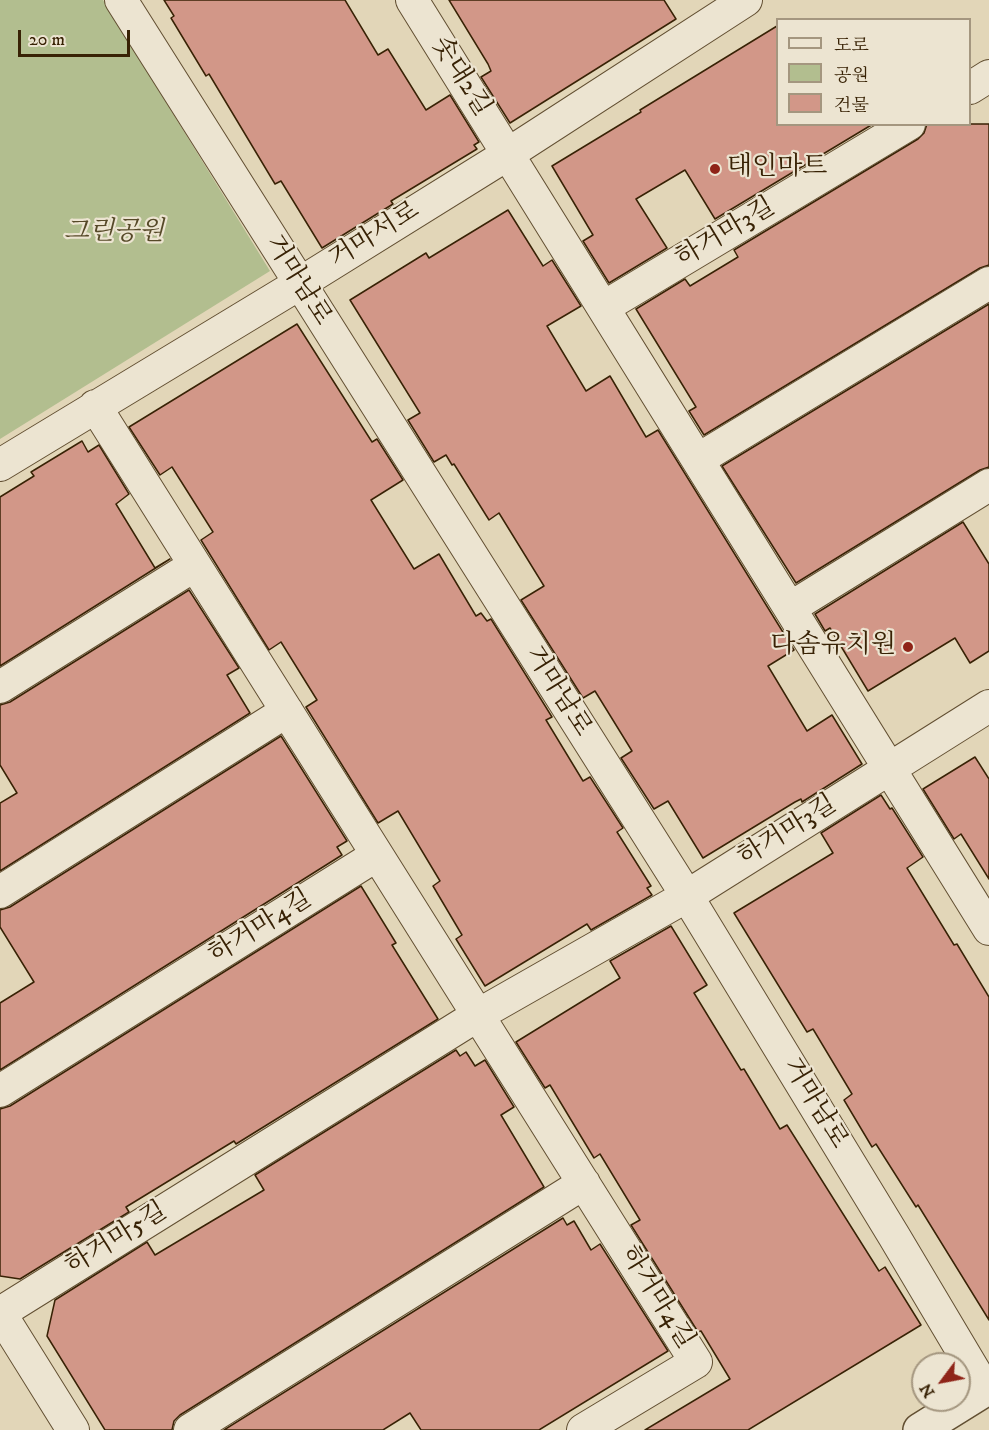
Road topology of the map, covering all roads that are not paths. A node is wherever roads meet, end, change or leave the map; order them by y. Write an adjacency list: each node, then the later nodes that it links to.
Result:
1 (121, 0): 9 (street, 거마남로)
2 (412, 0): 7 (street, 솟대2길)
3 (746, 0): 7 (street, 거마서로)
4 (989, 76): 5 (street)
5 (971, 87)
6 (906, 126): 10 (street, 하거마3길)
7 (508, 154): 9 (street, 거마서로); 10 (street)
8 (989, 283): 12 (street)
9 (299, 284): 11 (street, 거마서로); 23 (street, 거마남로)
10 (604, 307): 12 (street)
11 (95, 406): 13 (street, 거마서로); 15 (street, 하거마4길)
12 (699, 459): 16 (street)
13 (0, 465)
14 (989, 485): 16 (street)
15 (195, 565): 17 (street); 19 (street, 하거마4길)
16 (790, 608): 20 (street)
17 (0, 687)
18 (989, 706): 20 (street, 하거마3길)
19 (287, 711): 21 (street, 하거마4길); 22 (street)
20 (890, 768): 23 (street, 하거마3길); 24 (street)
21 (377, 855): 25 (street, 하거마4길); 26 (street, 하거마4길)
22 (0, 892)
23 (687, 896): 25 (street); 29 (street, 거마남로)
24 (989, 929)
25 (478, 1015): 27 (street, 하거마4길); 28 (street, 하거마5길)
26 (0, 1091)
27 (584, 1183): 31 (street); 32 (street, 하거마4길)
28 (0, 1313): 30 (street, 하거마5길)
29 (987, 1388): 33 (street)
30 (73, 1430)
31 (190, 1430)
32 (583, 1430)
33 (920, 1430)

